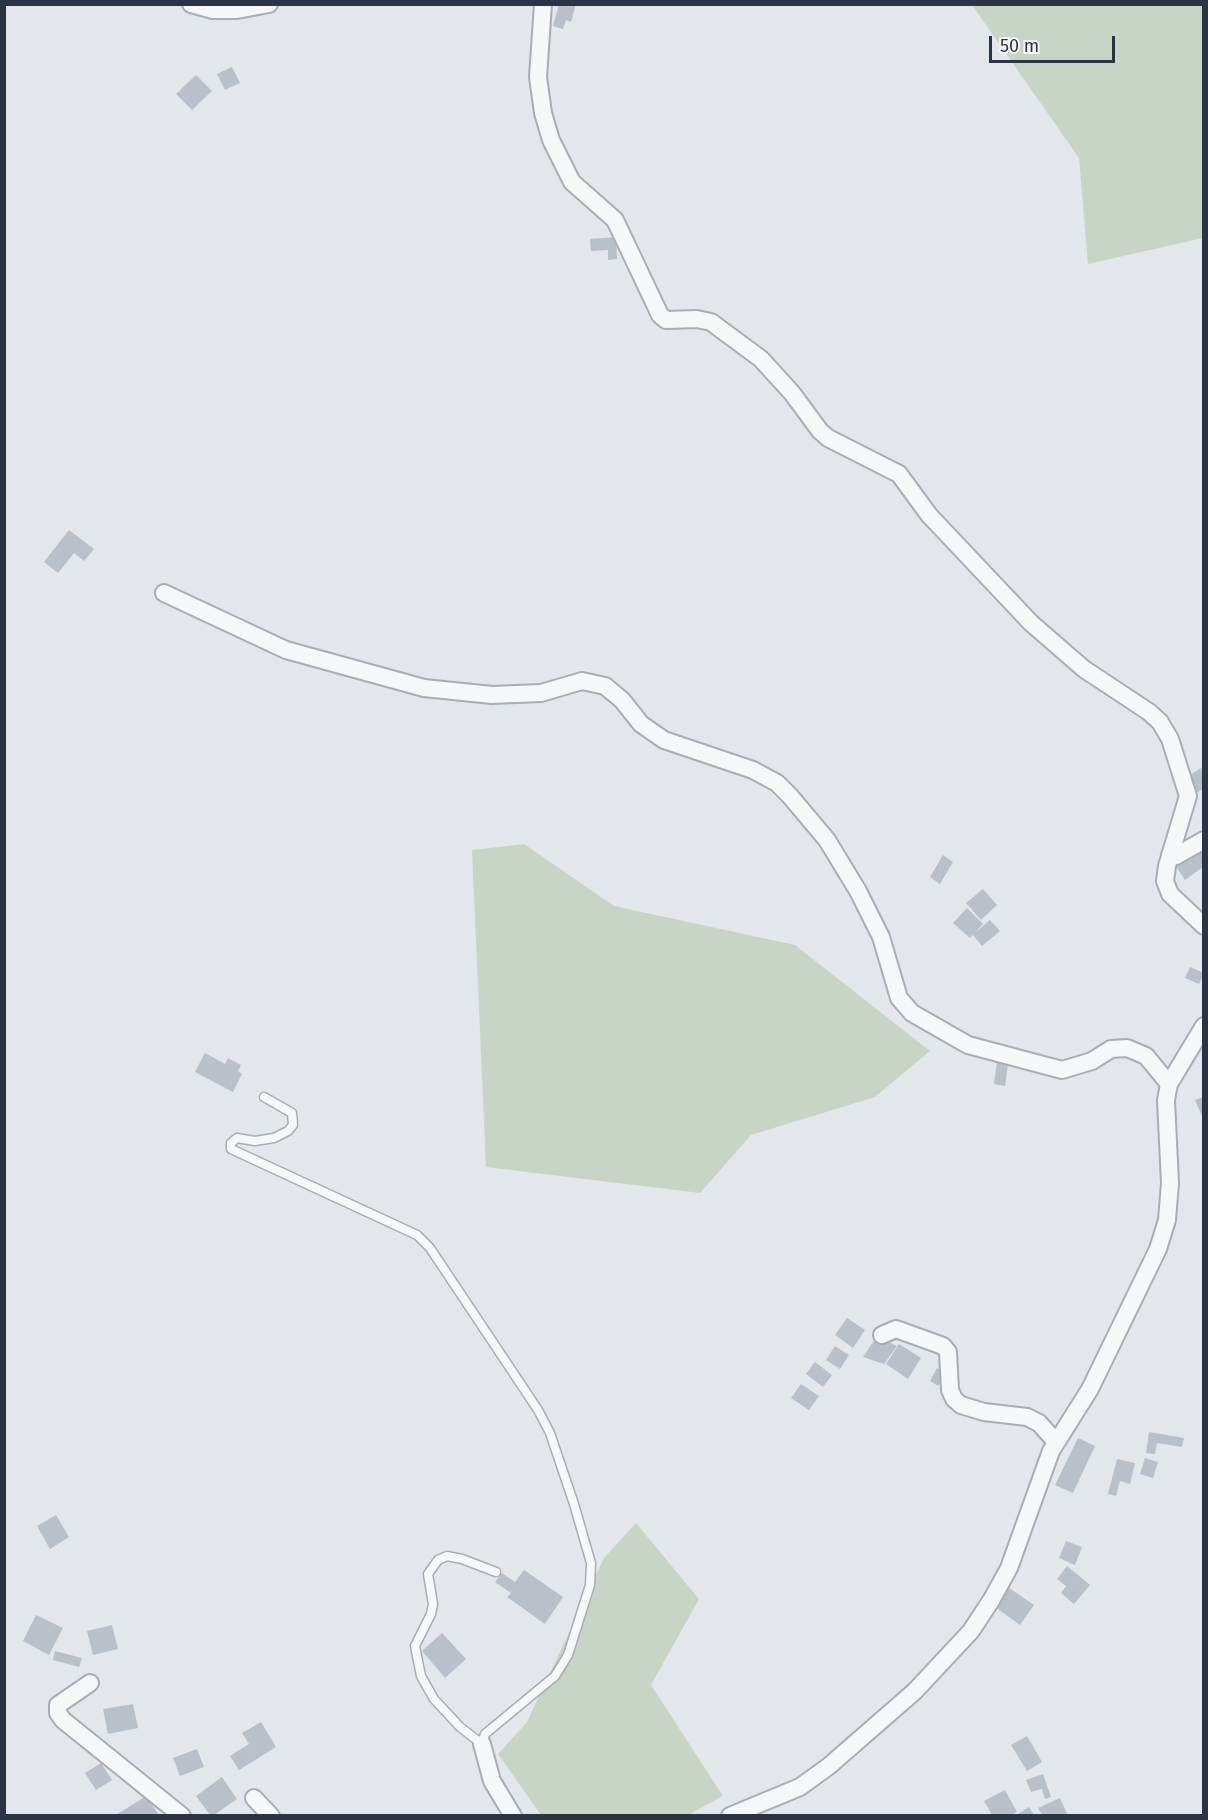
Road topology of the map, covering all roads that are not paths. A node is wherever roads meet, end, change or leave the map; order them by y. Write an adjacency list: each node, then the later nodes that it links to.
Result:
1 (191, 4): 2 (street)
2 (269, 4)
3 (543, 4): 6 (street)
4 (164, 593): 9 (street)
5 (1203, 840): 6 (street)
6 (1170, 855): 7 (street)
7 (1203, 926)
8 (1203, 1026): 9 (street)
9 (1169, 1084): 12 (street)
10 (264, 1097): 15 (lane)
11 (882, 1335): 12 (street)
12 (1056, 1442): 20 (street)
13 (496, 1572): 15 (lane)
14 (90, 1683): 17 (street)
15 (482, 1744): 19 (street)
16 (254, 1798): 18 (street)
17 (182, 1815)
18 (271, 1815)
19 (513, 1815)
20 (730, 1815)

